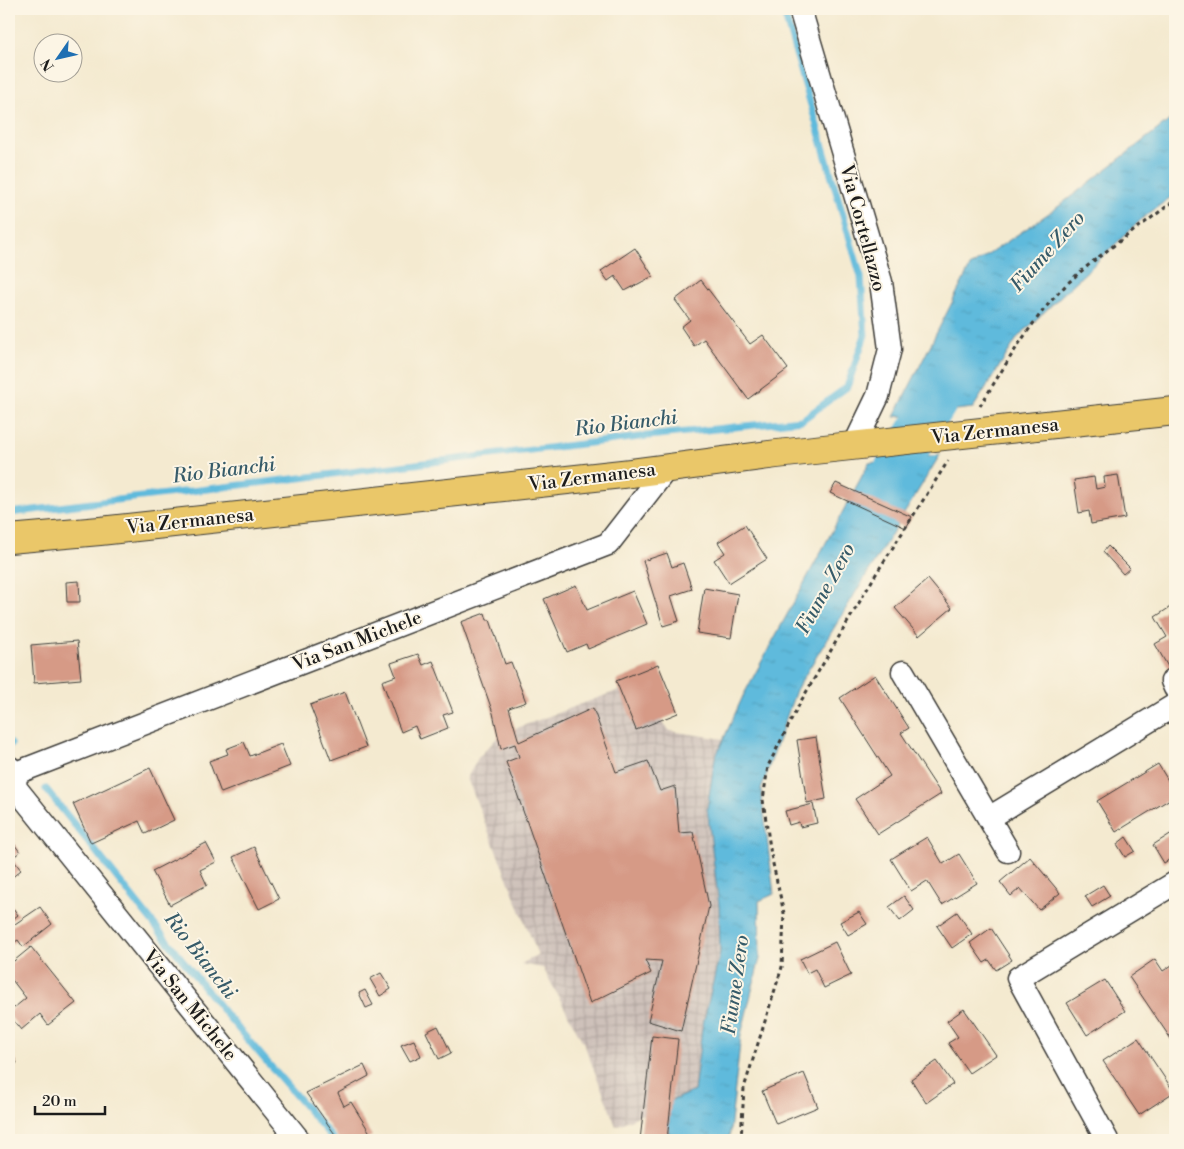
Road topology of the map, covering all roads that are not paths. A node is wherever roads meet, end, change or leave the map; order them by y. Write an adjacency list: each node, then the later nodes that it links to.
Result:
1 (800, 9): 3 (street, Via Cortellazzo)
2 (1175, 411): 3 (main road, Via Zermanesa)
3 (854, 446): 4 (main road, Via Zermanesa)
4 (667, 468): 5 (main road, Via Zermanesa); 8 (street, Via San Michele)
5 (9, 539)
6 (903, 672): 9 (street)
7 (1175, 705): 9 (street)
8 (12, 770): 12 (street, Via San Michele)
9 (989, 818): 10 (street)
10 (1008, 851)
11 (1175, 883): 13 (street)
12 (299, 1140)
13 (1107, 1140)

